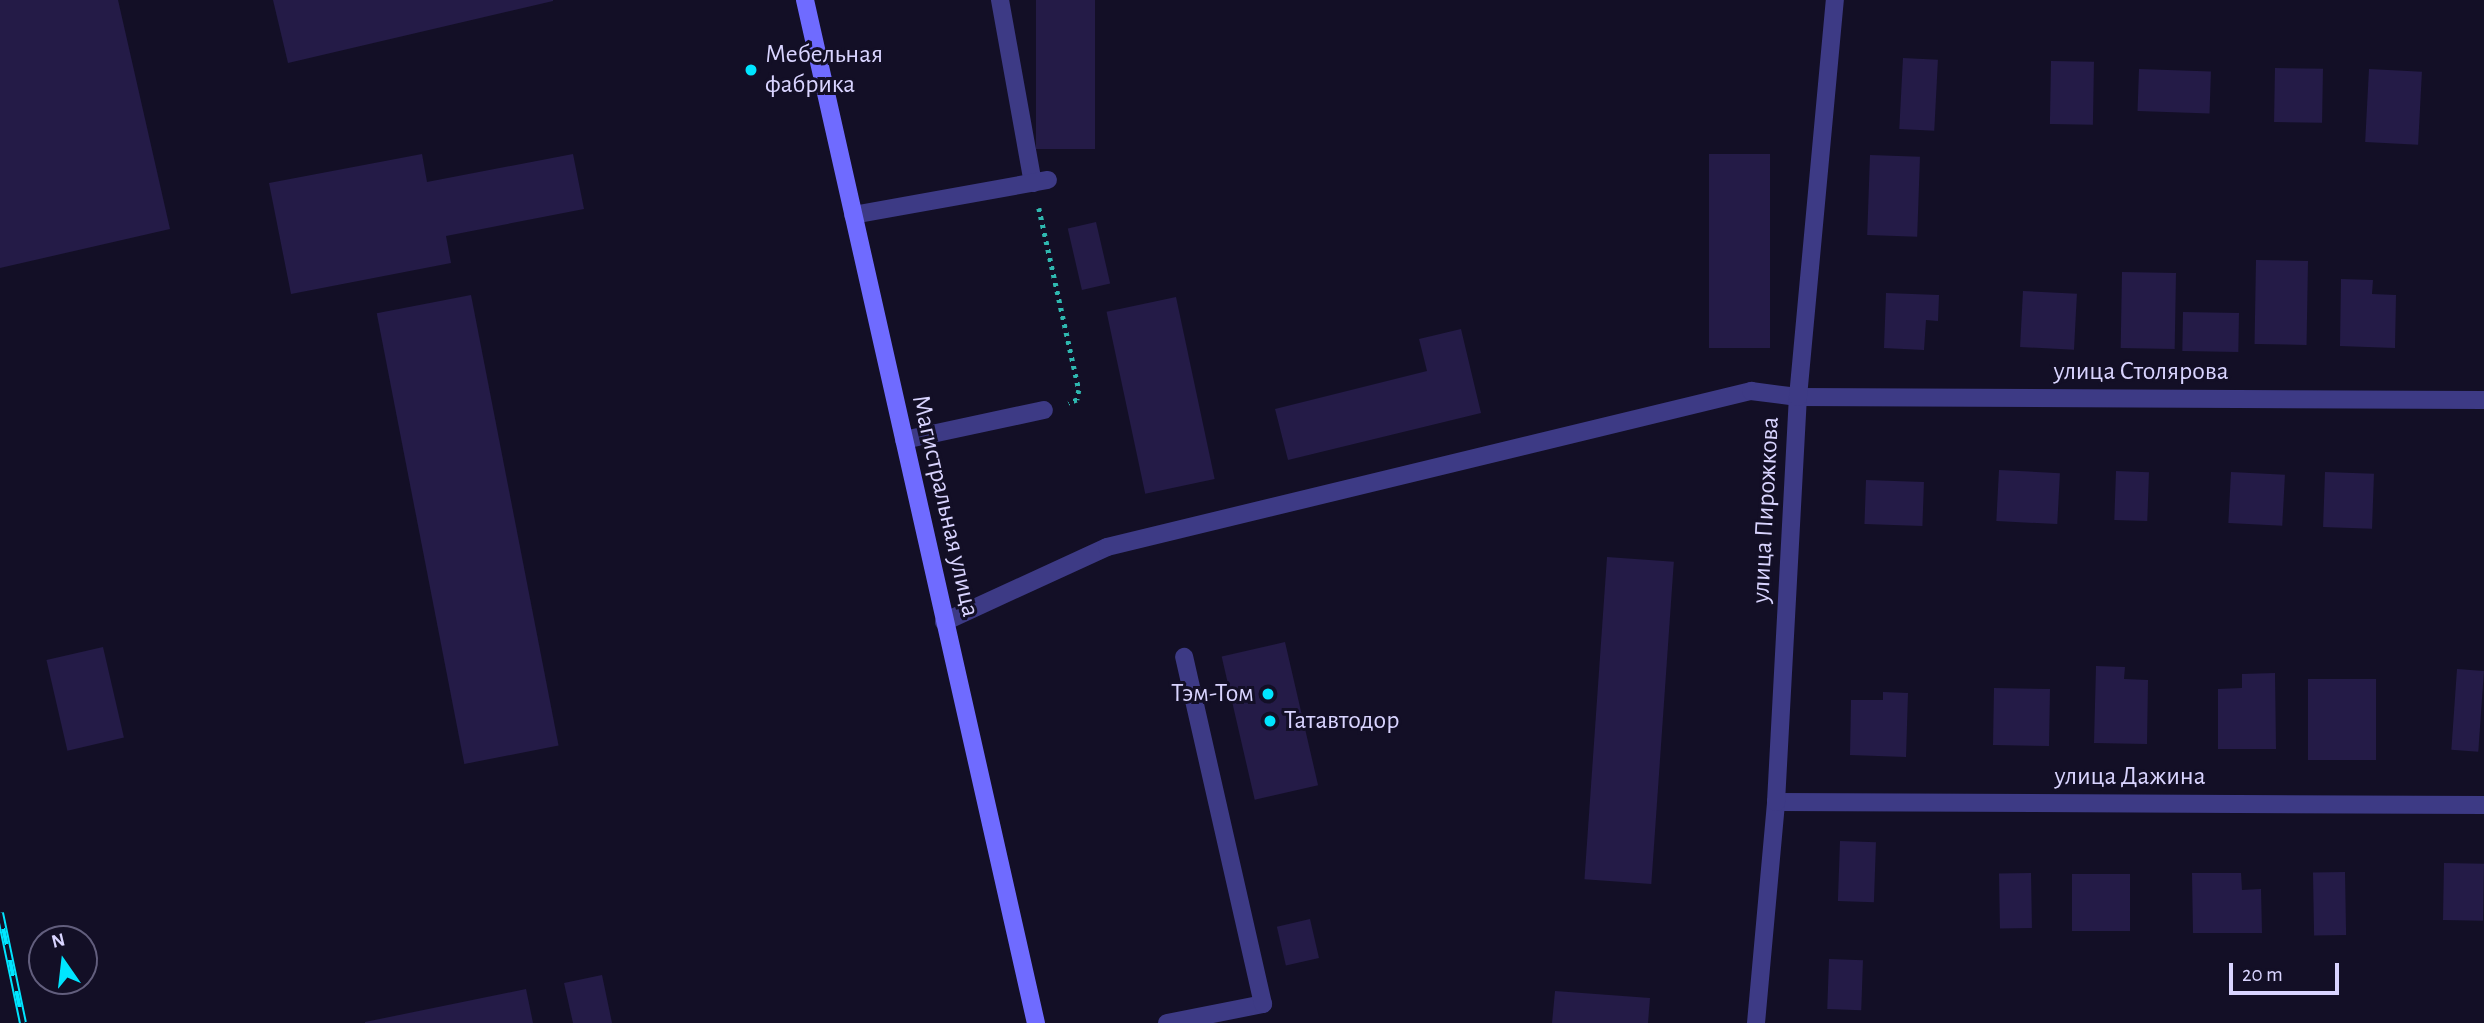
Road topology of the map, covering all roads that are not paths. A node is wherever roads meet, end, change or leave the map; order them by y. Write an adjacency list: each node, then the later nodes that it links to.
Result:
1 (805, 0): 4 (main road, Магистральная улица)
2 (1000, 0): 4 (street)
3 (1835, 0): 5 (street, улица Пирожкова)
4 (853, 215): 8 (main road, Магистральная улица)
5 (1798, 397): 6 (street, улица Столярова); 9 (street, улица Столярова); 11 (street, улица Пирожкова)
6 (2484, 400)
7 (1044, 410): 8 (street)
8 (904, 440): 9 (main road, Магистральная улица)
9 (944, 622): 14 (main road, Магистральная улица)
10 (1184, 657): 13 (street)
11 (1776, 802): 12 (street, улица Дажина); 16 (street, улица Пирожкова)
12 (2484, 805)
13 (1223, 1018): 15 (street)
14 (1036, 1023)
15 (1167, 1023)
16 (1756, 1023)

